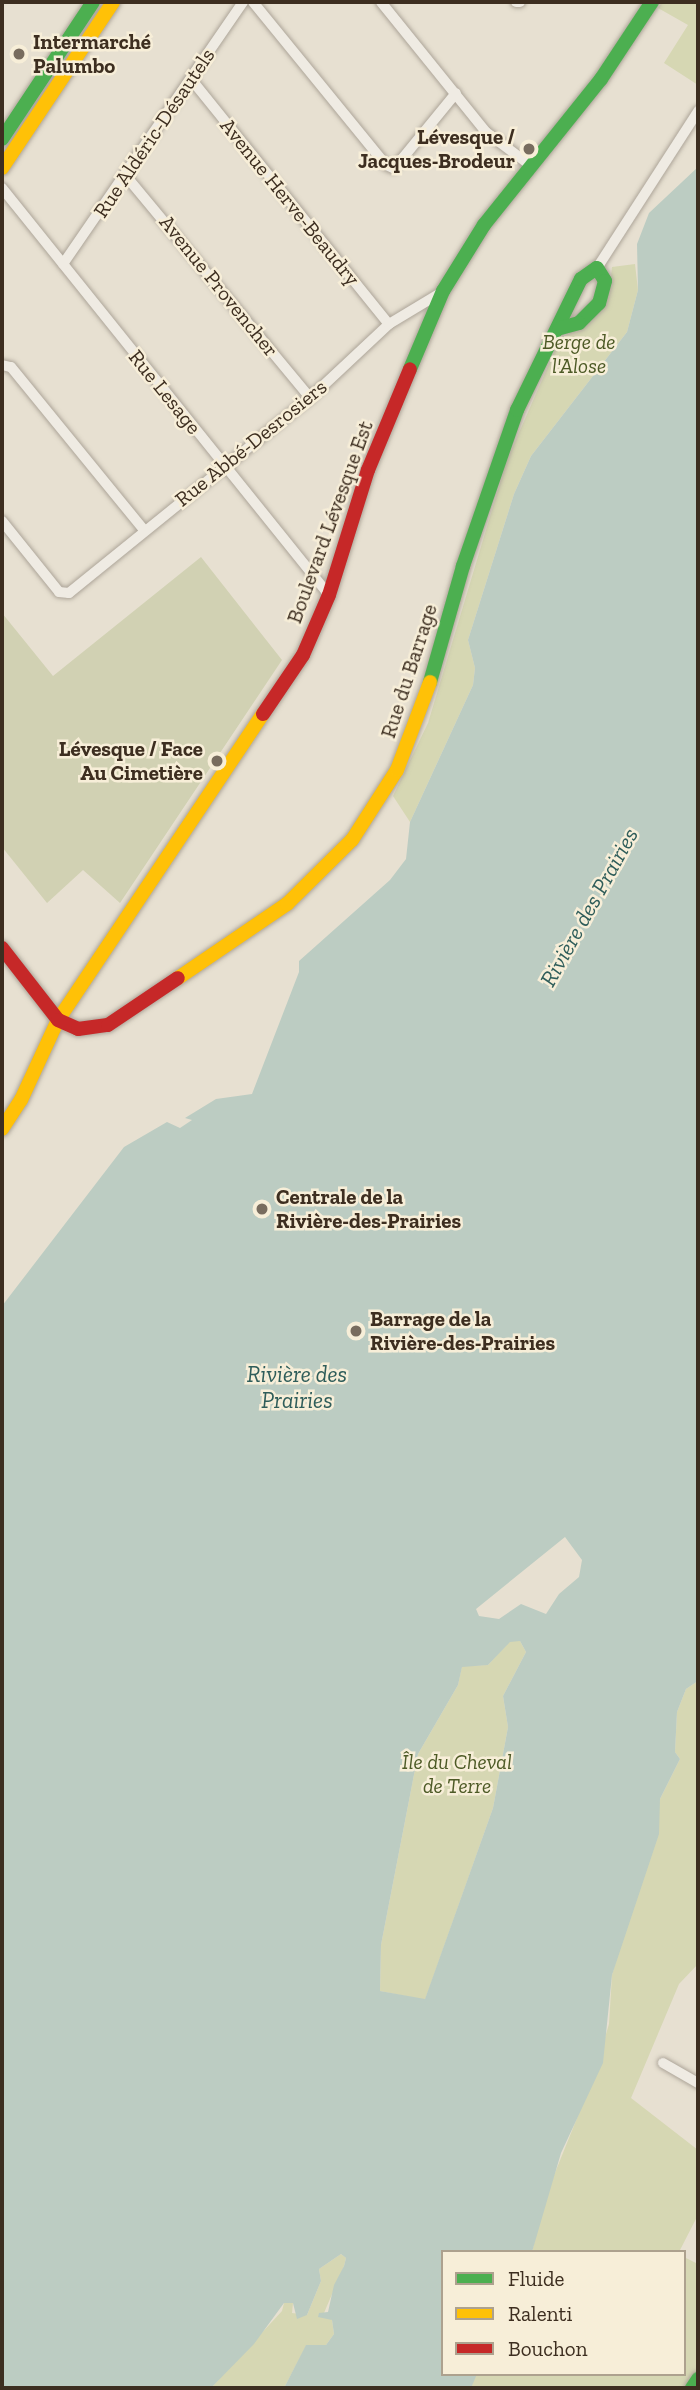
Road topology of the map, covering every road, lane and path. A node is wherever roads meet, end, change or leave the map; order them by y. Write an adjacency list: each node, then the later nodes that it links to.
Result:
1 (93, 2): 10 (street)
2 (113, 2): 12 (street)
3 (243, 2): 7 (street, Rue Aldéric-Désautels)
4 (253, 2): 8 (street)
5 (381, 2): 8 (street)
6 (652, 2): 11 (street, Boulevard Lévesque Est)
7 (191, 79): 13 (street, Rue Aldéric-Désautels); 18 (street, Avenue Herve-Beaudry)
8 (456, 93): 11 (street)
9 (698, 111): 16 (street, Rue du Barrage)
10 (2, 139)
11 (530, 165): 17 (street, Boulevard Lévesque Est)
12 (2, 168)
13 (126, 176): 15 (street, Rue Aldéric-Désautels); 21 (street, Avenue Provencher)
14 (2, 188): 15 (street, Rue Lesage)
15 (63, 264): 22 (street, Rue Lesage)
16 (597, 268): 19 (street, Rue du Barrage); 19 (street)
17 (443, 291): 18 (street, Rue Abbé-Desrosiers); 25 (street, Boulevard Lévesque Est)
18 (389, 324): 21 (street, Rue Abbé-Desrosiers)
19 (560, 328): 27 (street, Rue du Barrage)
20 (2, 365): 24 (street)
21 (310, 398): 22 (street, Rue Abbé-Desrosiers)
22 (225, 466): 24 (street, Rue Abbé-Desrosiers); 25 (street, Rue Lesage)
23 (2, 521): 24 (street, Rue Abbé-Desrosiers)
24 (144, 529)
25 (329, 596): 27 (street, Boulevard Lévesque Est)
26 (2, 948): 27 (street)
27 (58, 1020): 28 (street, Boulevard Lévesque Est)
28 (2, 1129)
29 (663, 2063): 30 (street)
30 (698, 2083)
31 (698, 2379): 32 (street)
32 (692, 2388)

